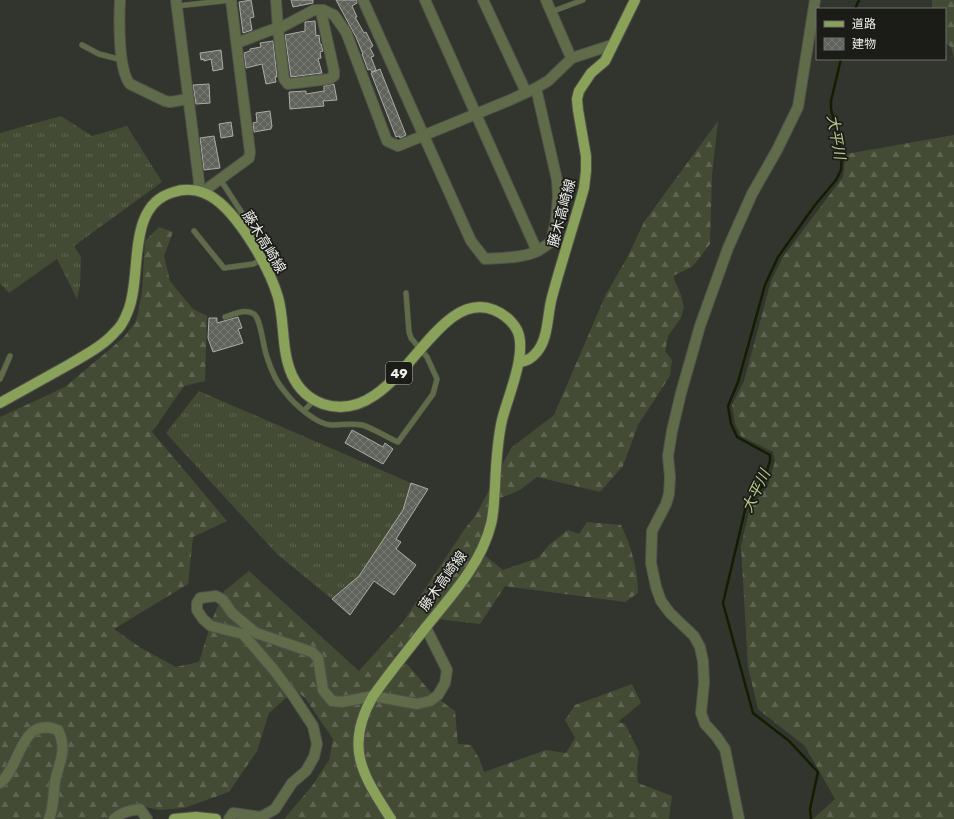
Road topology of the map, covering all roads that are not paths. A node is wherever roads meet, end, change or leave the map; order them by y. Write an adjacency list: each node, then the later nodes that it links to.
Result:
1 (120, 0): 19 (street)
2 (231, 0): 11 (lane); 15 (street)
3 (276, 0): 14 (street)
4 (363, 0): 24 (street)
5 (425, 0): 23 (street)
6 (484, 0): 21 (street)
7 (546, 0): 13 (street)
8 (583, 0): 13 (lane)
9 (635, 0): 17 (main road, 藤木高崎線)
10 (815, 0): 50 (street)
11 (176, 3): 22 (street)
12 (323, 10): 14 (street); 14 (street); 24 (street)
13 (551, 12): 18 (street)
14 (278, 29): 15 (street)
15 (237, 43): 25 (street)
16 (82, 45): 19 (lane)
17 (612, 45): 18 (street); 35 (main road, 藤木高崎線)
18 (572, 58): 20 (street)
19 (122, 60): 22 (street)
20 (536, 88): 21 (street); 29 (street)
21 (526, 92): 23 (street)
22 (188, 99): 26 (street)
23 (475, 114): 24 (street); 29 (street)
24 (424, 134): 29 (street)
25 (220, 179): 26 (street); 28 (lane)
26 (201, 192): 28 (main road, 藤木高崎線 / 49); 38 (main road)
27 (194, 231): 30 (lane)
28 (251, 242): 30 (main road, 藤木高崎線 / 49)
29 (538, 251)
30 (261, 260): 37 (main road, 藤木高崎線 / 49)
31 (406, 293): 33 (lane)
32 (225, 317): 39 (lane)
33 (421, 349): 35 (main road, 藤木高崎線 / 49); 37 (main road, 藤木高崎線 / 49); 39 (lane)
34 (10, 356): 36 (lane)
35 (518, 362): 40 (main road, 藤木高崎線 / 49)
36 (0, 379)
37 (314, 400): 39 (lane)
38 (0, 403)
39 (304, 411)
40 (426, 628): 41 (main road, 藤木高崎線 / 49); 41 (street)
41 (373, 696): 48 (street); 49 (main road, 藤木高崎線 / 49)
42 (0, 783): 43 (street)
43 (49, 819)
44 (114, 819): 45 (street)
45 (147, 819)
46 (174, 819): 47 (main road)
47 (216, 819)
48 (229, 819)
49 (391, 819)
50 (738, 819)

